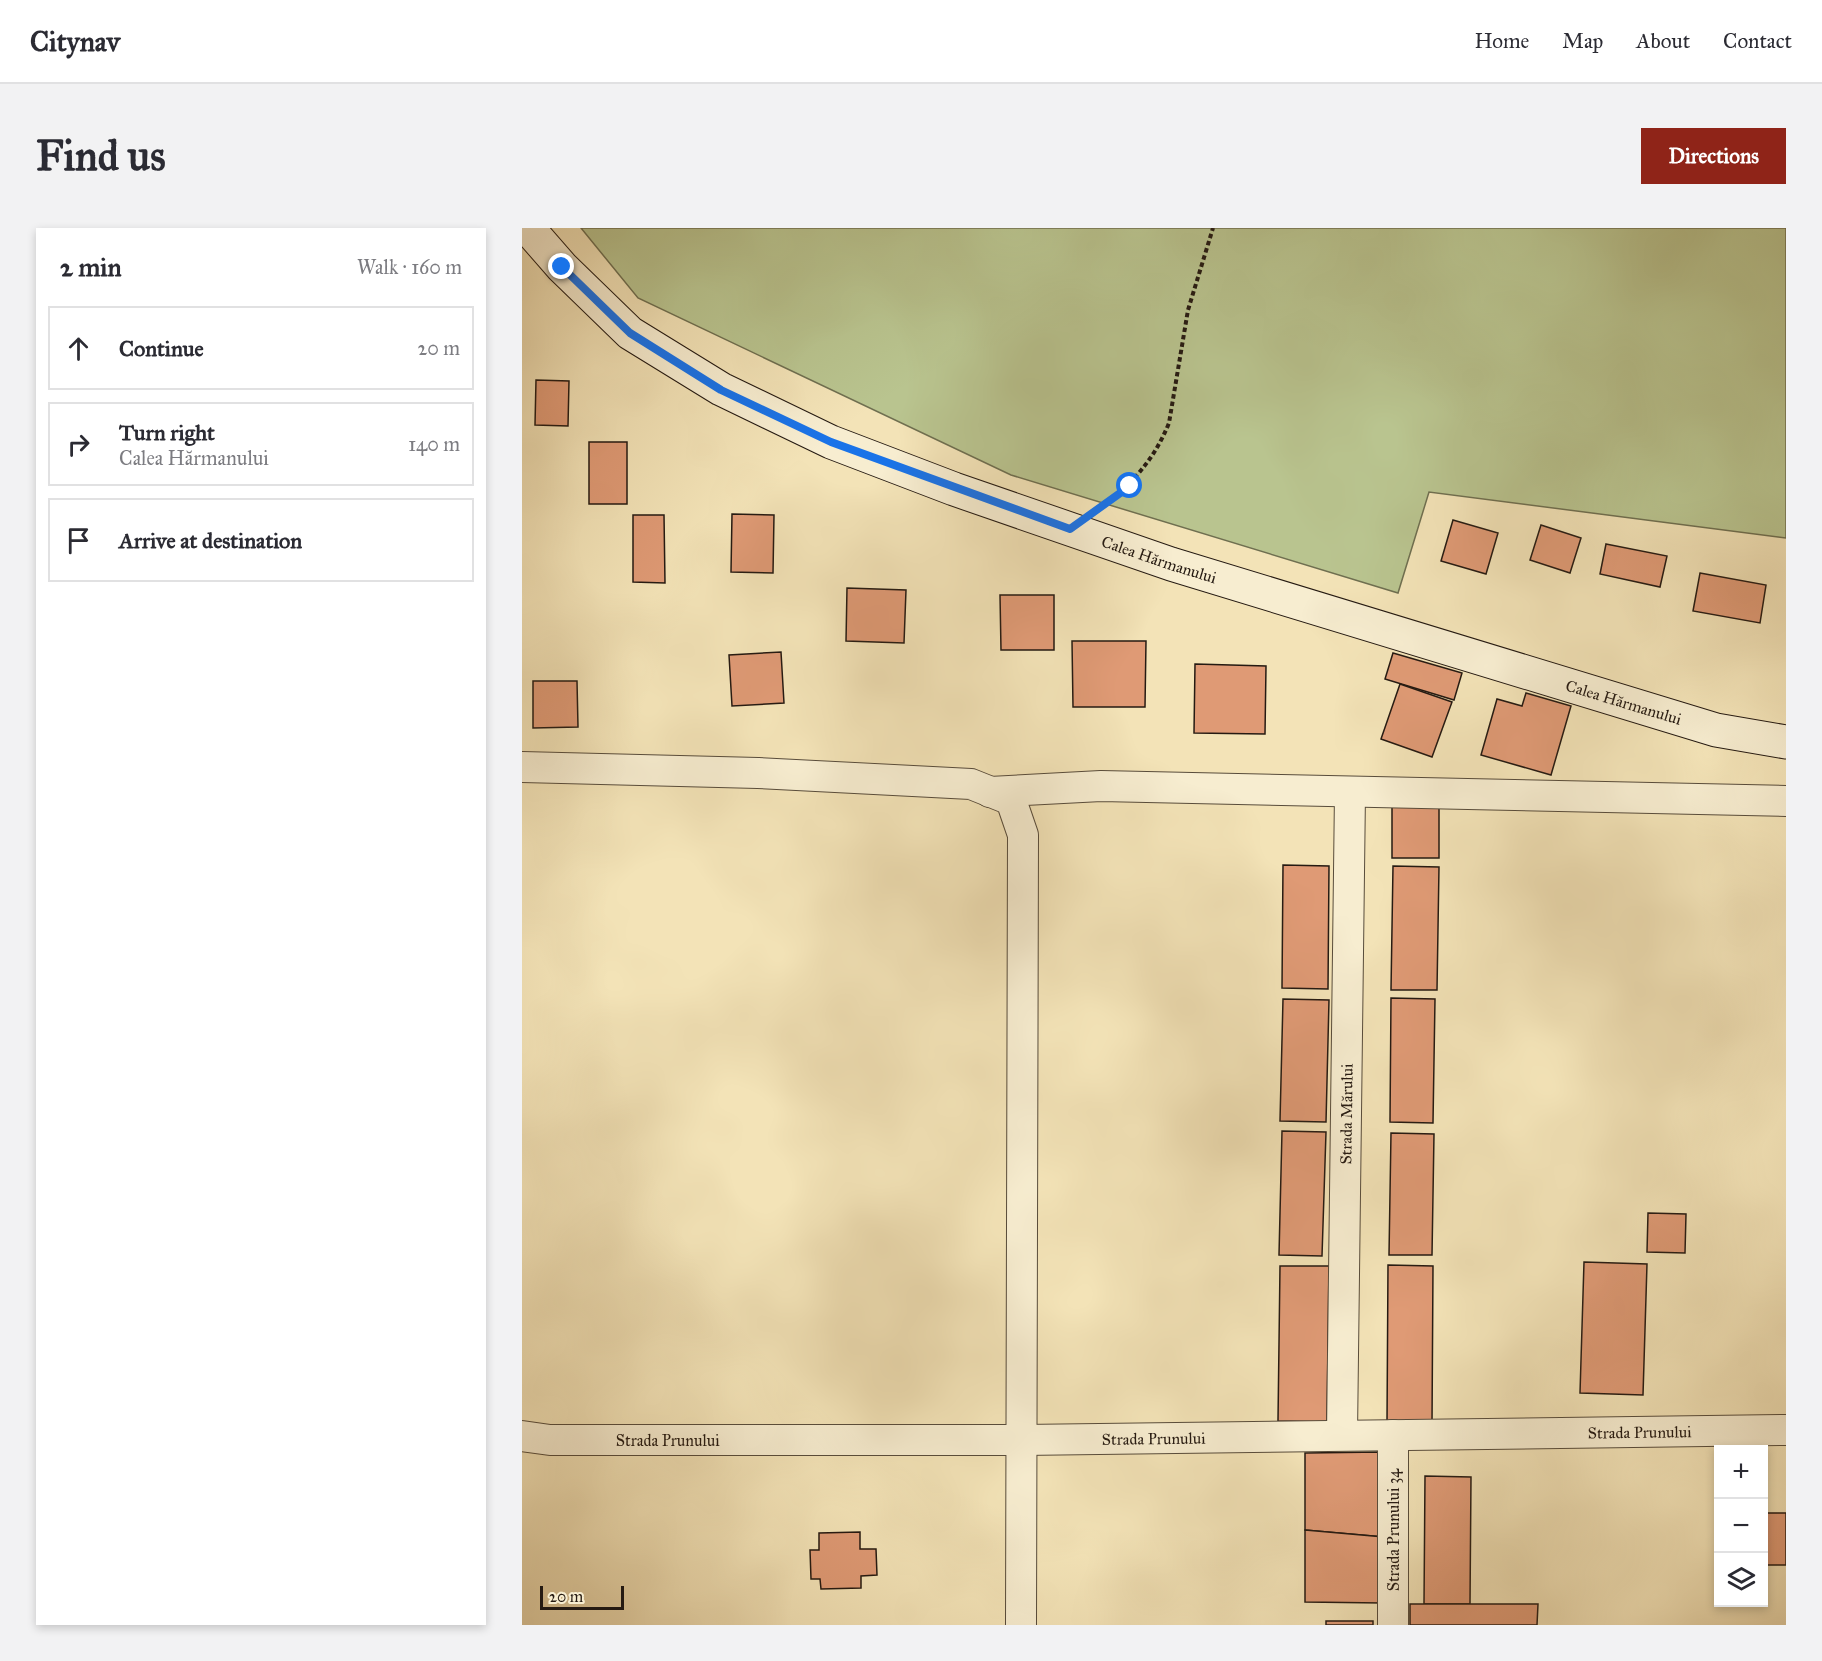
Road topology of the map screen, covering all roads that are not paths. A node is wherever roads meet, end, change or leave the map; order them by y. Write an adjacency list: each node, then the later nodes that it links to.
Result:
1 (528, 228): 2 (main road, Calea Hărmanului)
2 (1786, 742)
3 (522, 767): 4 (street)
4 (990, 792): 5 (street); 11 (street)
5 (1350, 792): 6 (street); 8 (street, Strada Mărului)
6 (1786, 801)
7 (1786, 1430): 9 (street, Strada Prunului)
8 (1342, 1435): 9 (street, Strada Prunului); 11 (street, Strada Prunului)
9 (1393, 1435): 13 (street, Strada Prunului 34)
10 (522, 1436): 11 (street, Strada Prunului)
11 (1022, 1440): 12 (street)
12 (1021, 1625)
13 (1393, 1625)

